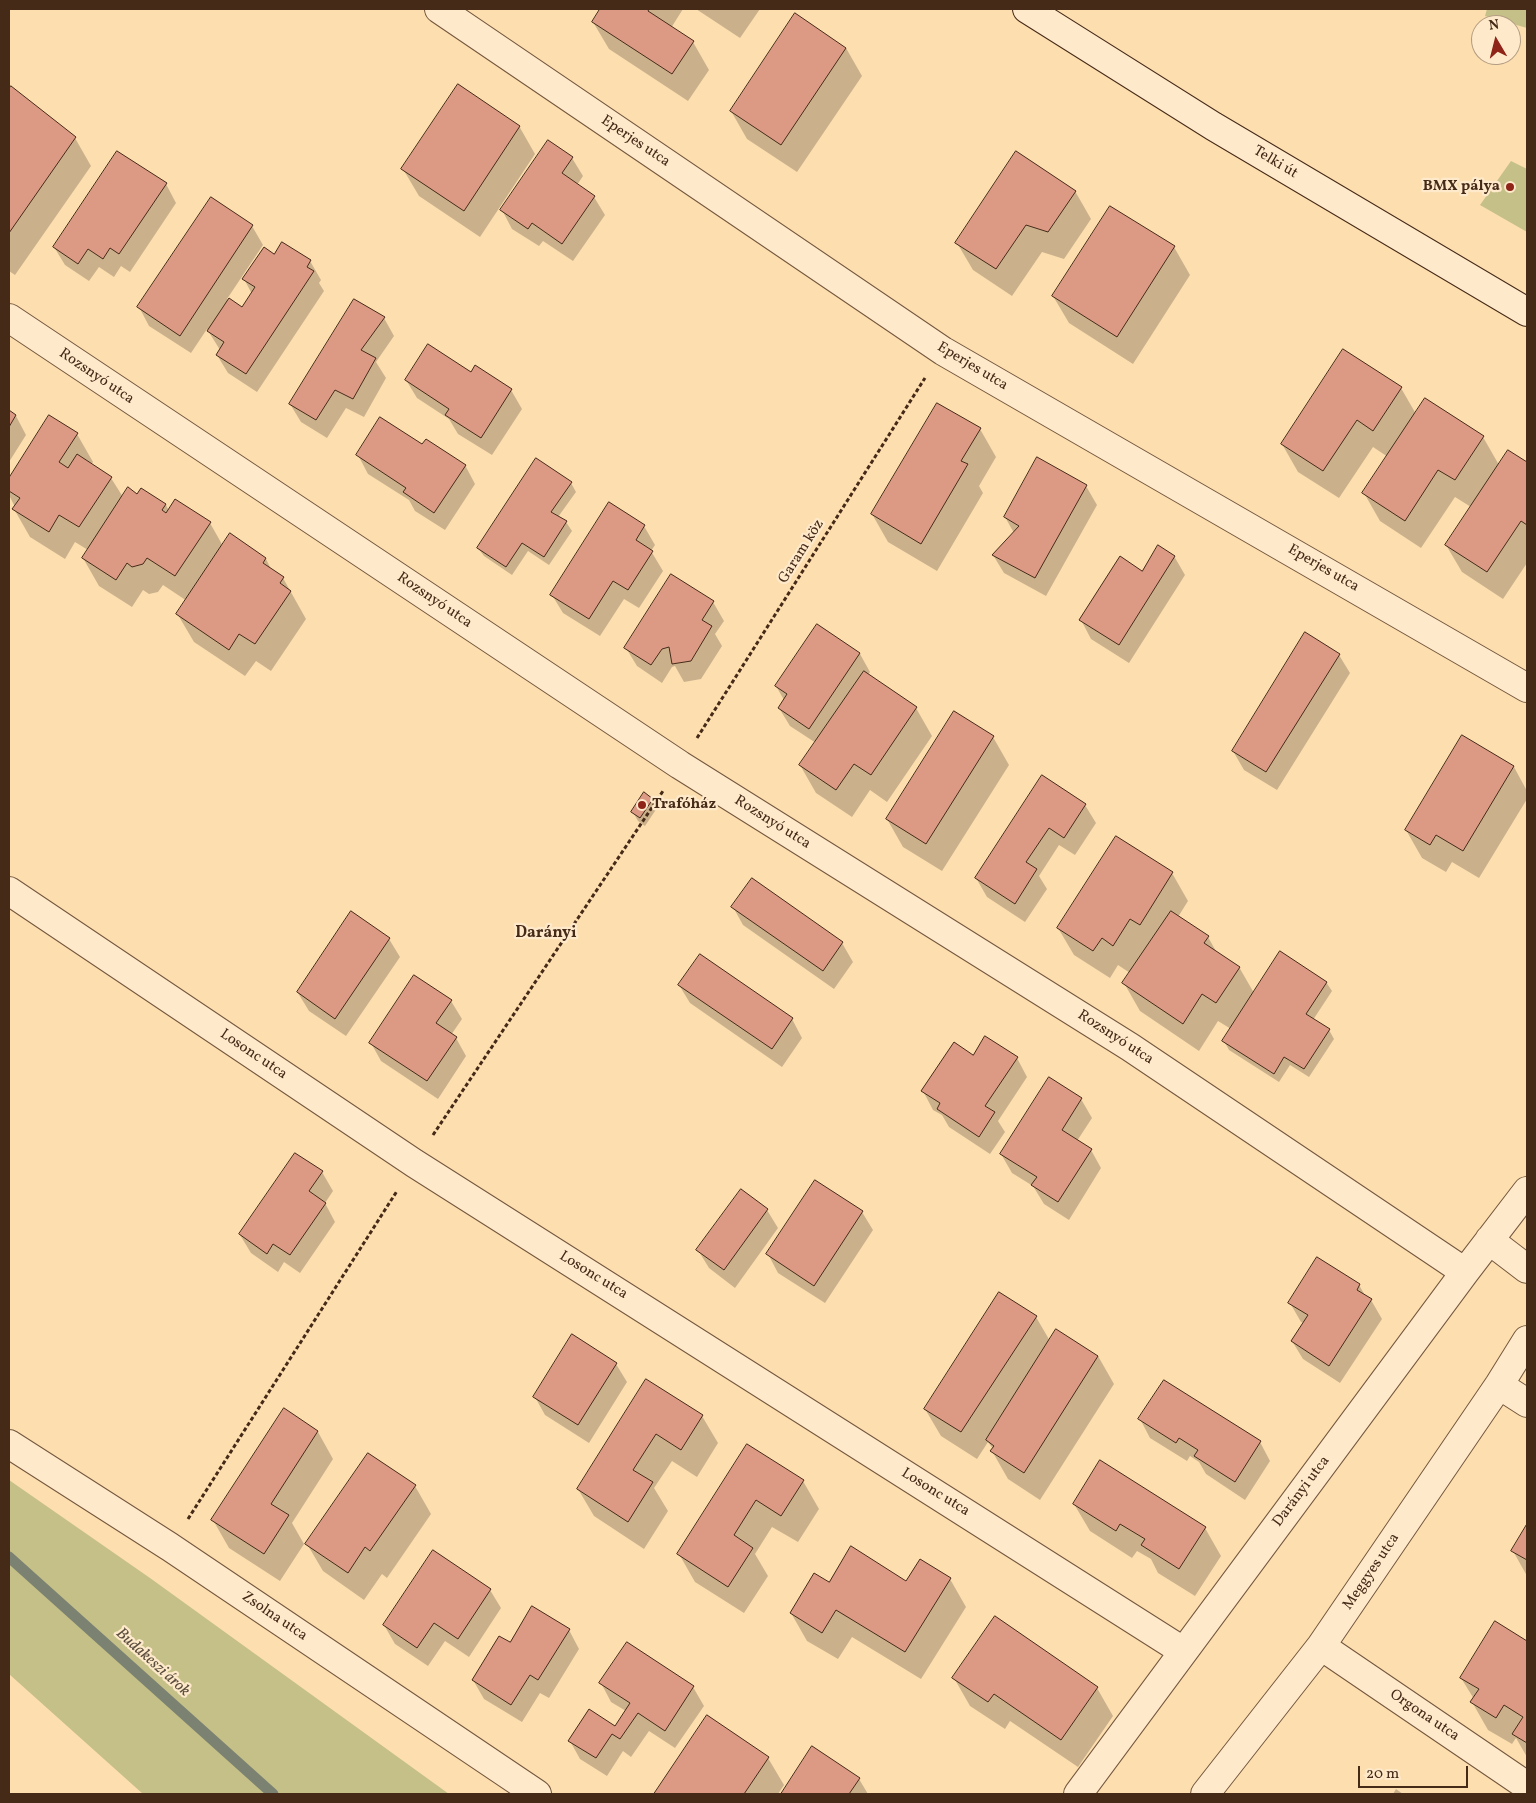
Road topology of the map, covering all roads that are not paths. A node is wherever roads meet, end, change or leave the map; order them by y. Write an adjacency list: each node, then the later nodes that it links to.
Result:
1 (439, 9): 5 (street, Eperjes utca)
2 (1027, 9): 3 (street, Telki út)
3 (1527, 312)
4 (9, 318): 10 (street, Rozsnyó utca)
5 (1527, 688)
6 (9, 891): 16 (street, Losonc utca)
7 (1527, 1191): 8 (street, Darányi utca)
8 (1489, 1240): 9 (street); 10 (street, Darányi utca)
9 (1527, 1269)
10 (1465, 1272): 16 (street, Darányi utca)
11 (1527, 1340): 12 (street, Meggyes utca)
12 (1499, 1385): 13 (street); 15 (street, Meggyes utca)
13 (1527, 1403)
14 (9, 1444): 18 (street, Zsolna utca)
15 (1321, 1646): 17 (street, Orgona utca); 20 (street, Meggyes utca)
16 (1184, 1651): 19 (street, Darányi utca)
17 (1527, 1786)
18 (536, 1794)
19 (1078, 1794)
20 (1205, 1794)

